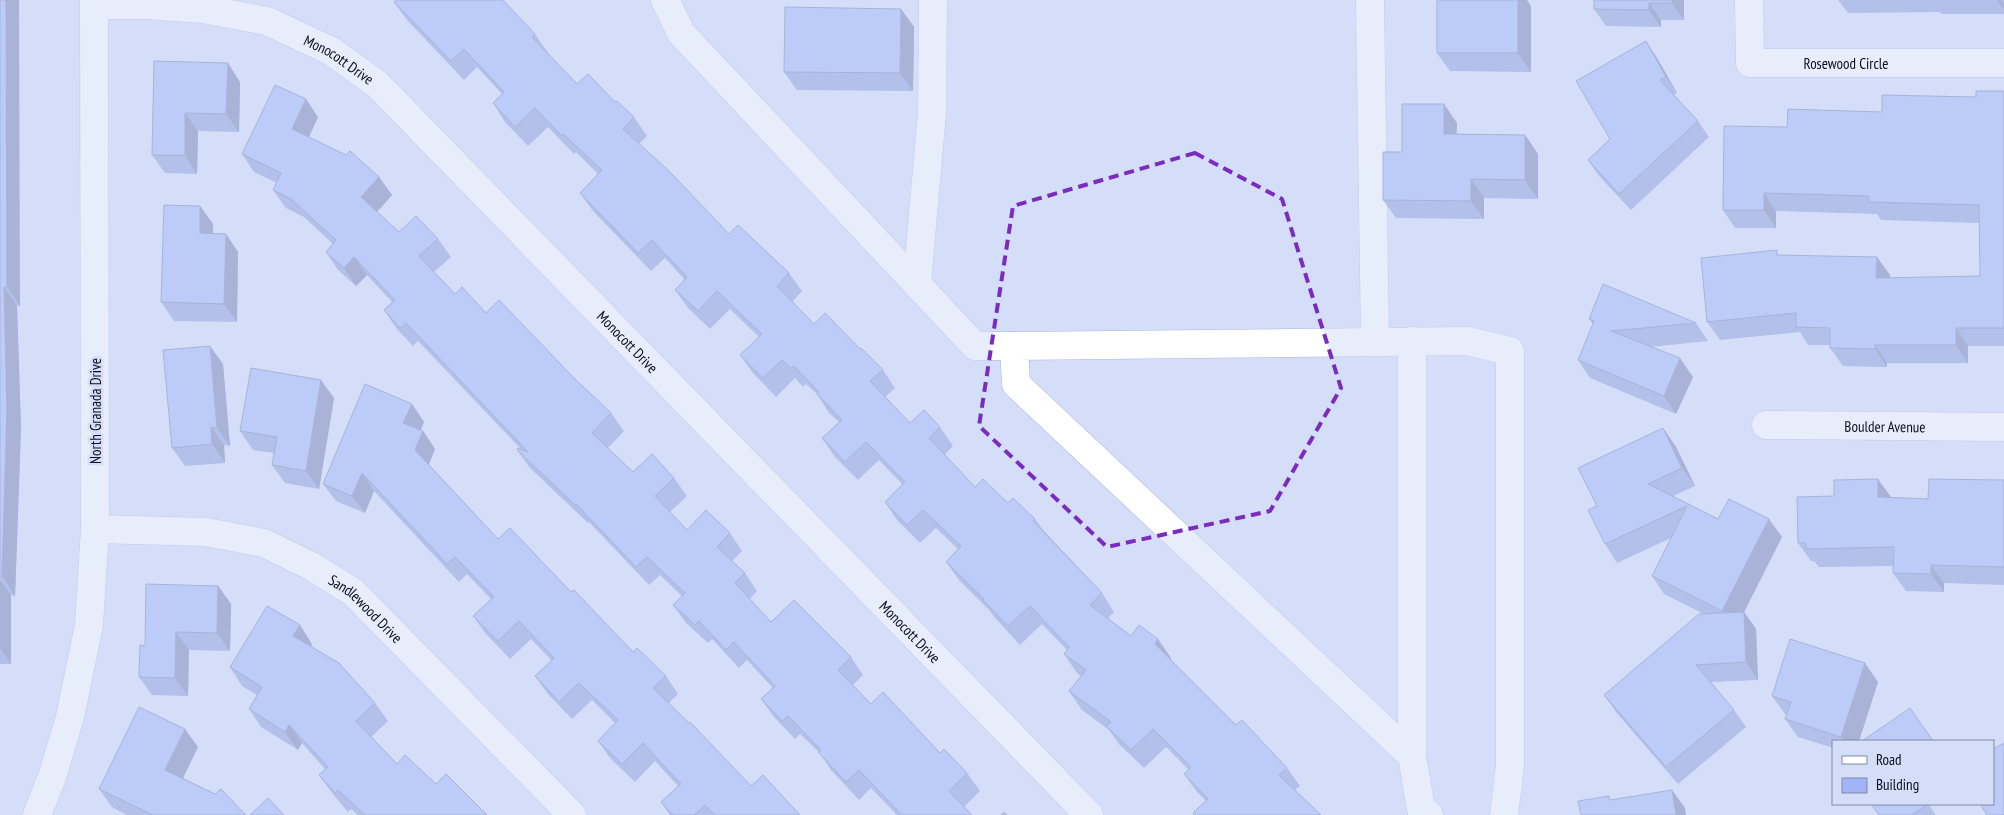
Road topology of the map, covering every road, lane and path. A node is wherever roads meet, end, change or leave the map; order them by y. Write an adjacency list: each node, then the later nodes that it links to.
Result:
1 (665, 0): 7 (street)
2 (933, 0): 7 (street)
3 (1370, 0): 8 (street)
4 (1749, 0): 6 (street, Rosewood Circle)
5 (94, 3): 13 (street, North Granada Drive); 17 (street, Monocott Drive)
6 (2004, 63)
7 (917, 284): 10 (street)
8 (1375, 341): 9 (street); 10 (street)
9 (1412, 341): 14 (street); 19 (street)
10 (1014, 346): 14 (street)
11 (1766, 425): 12 (street, Boulder Avenue)
12 (2004, 427)
13 (95, 529): 15 (street, North Granada Drive); 16 (street, Sandlewood Drive)
14 (1412, 756): 18 (street)
15 (36, 815)
16 (572, 815)
17 (1089, 815)
18 (1429, 815)
19 (1504, 815)

